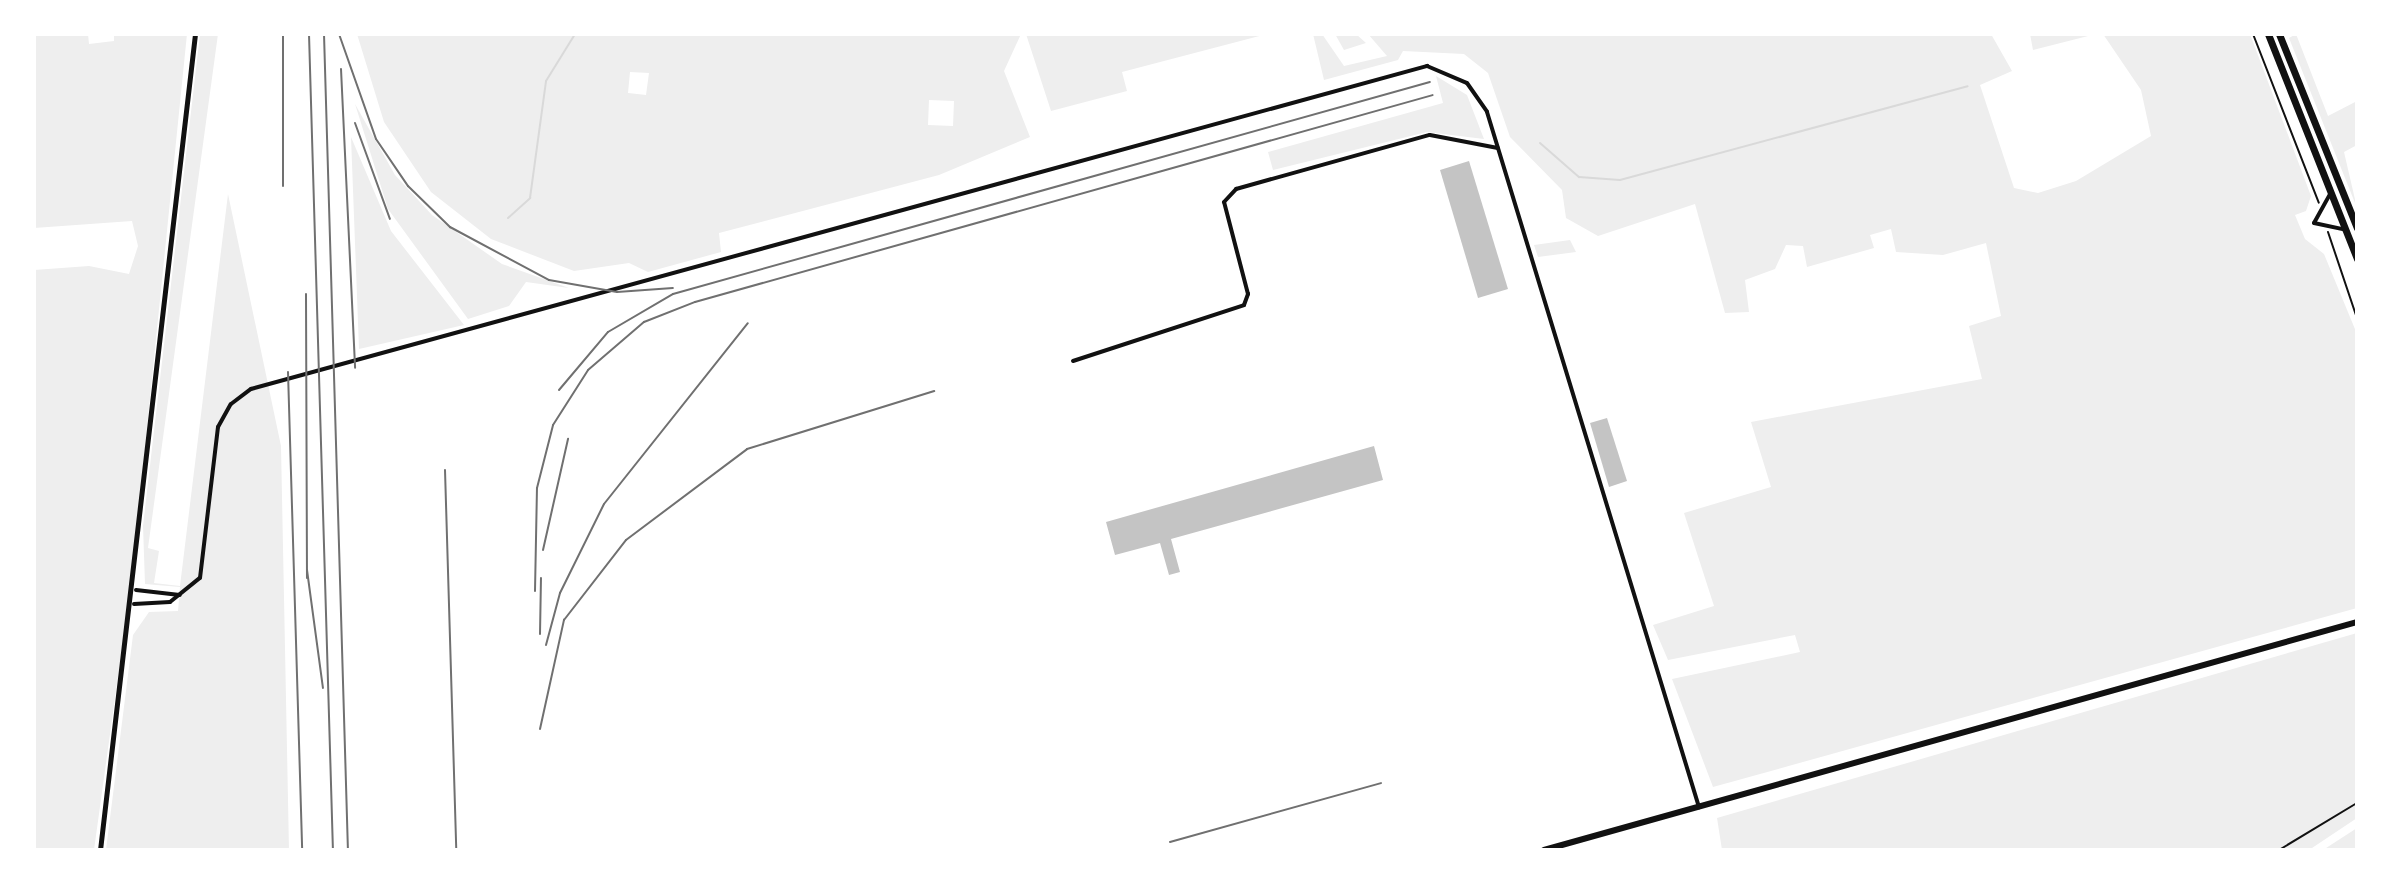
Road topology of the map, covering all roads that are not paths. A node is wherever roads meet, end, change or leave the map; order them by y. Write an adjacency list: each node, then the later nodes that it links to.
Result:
1 (195, 34): 10 (street)
2 (2268, 34): 5 (main road)
3 (2279, 34): 6 (main road)
4 (1498, 148): 9 (street); 11 (street); 14 (street)
5 (2331, 191): 7 (main road); 7 (street)
6 (2357, 228)
7 (2346, 230): 8 (main road)
8 (2357, 259)
9 (1073, 361)
10 (136, 590): 11 (street); 12 (street)
11 (182, 595): 12 (street)
12 (134, 604): 15 (street)
13 (2357, 622): 14 (main road)
14 (1699, 807): 16 (main road)
15 (100, 850)
16 (1544, 850)

